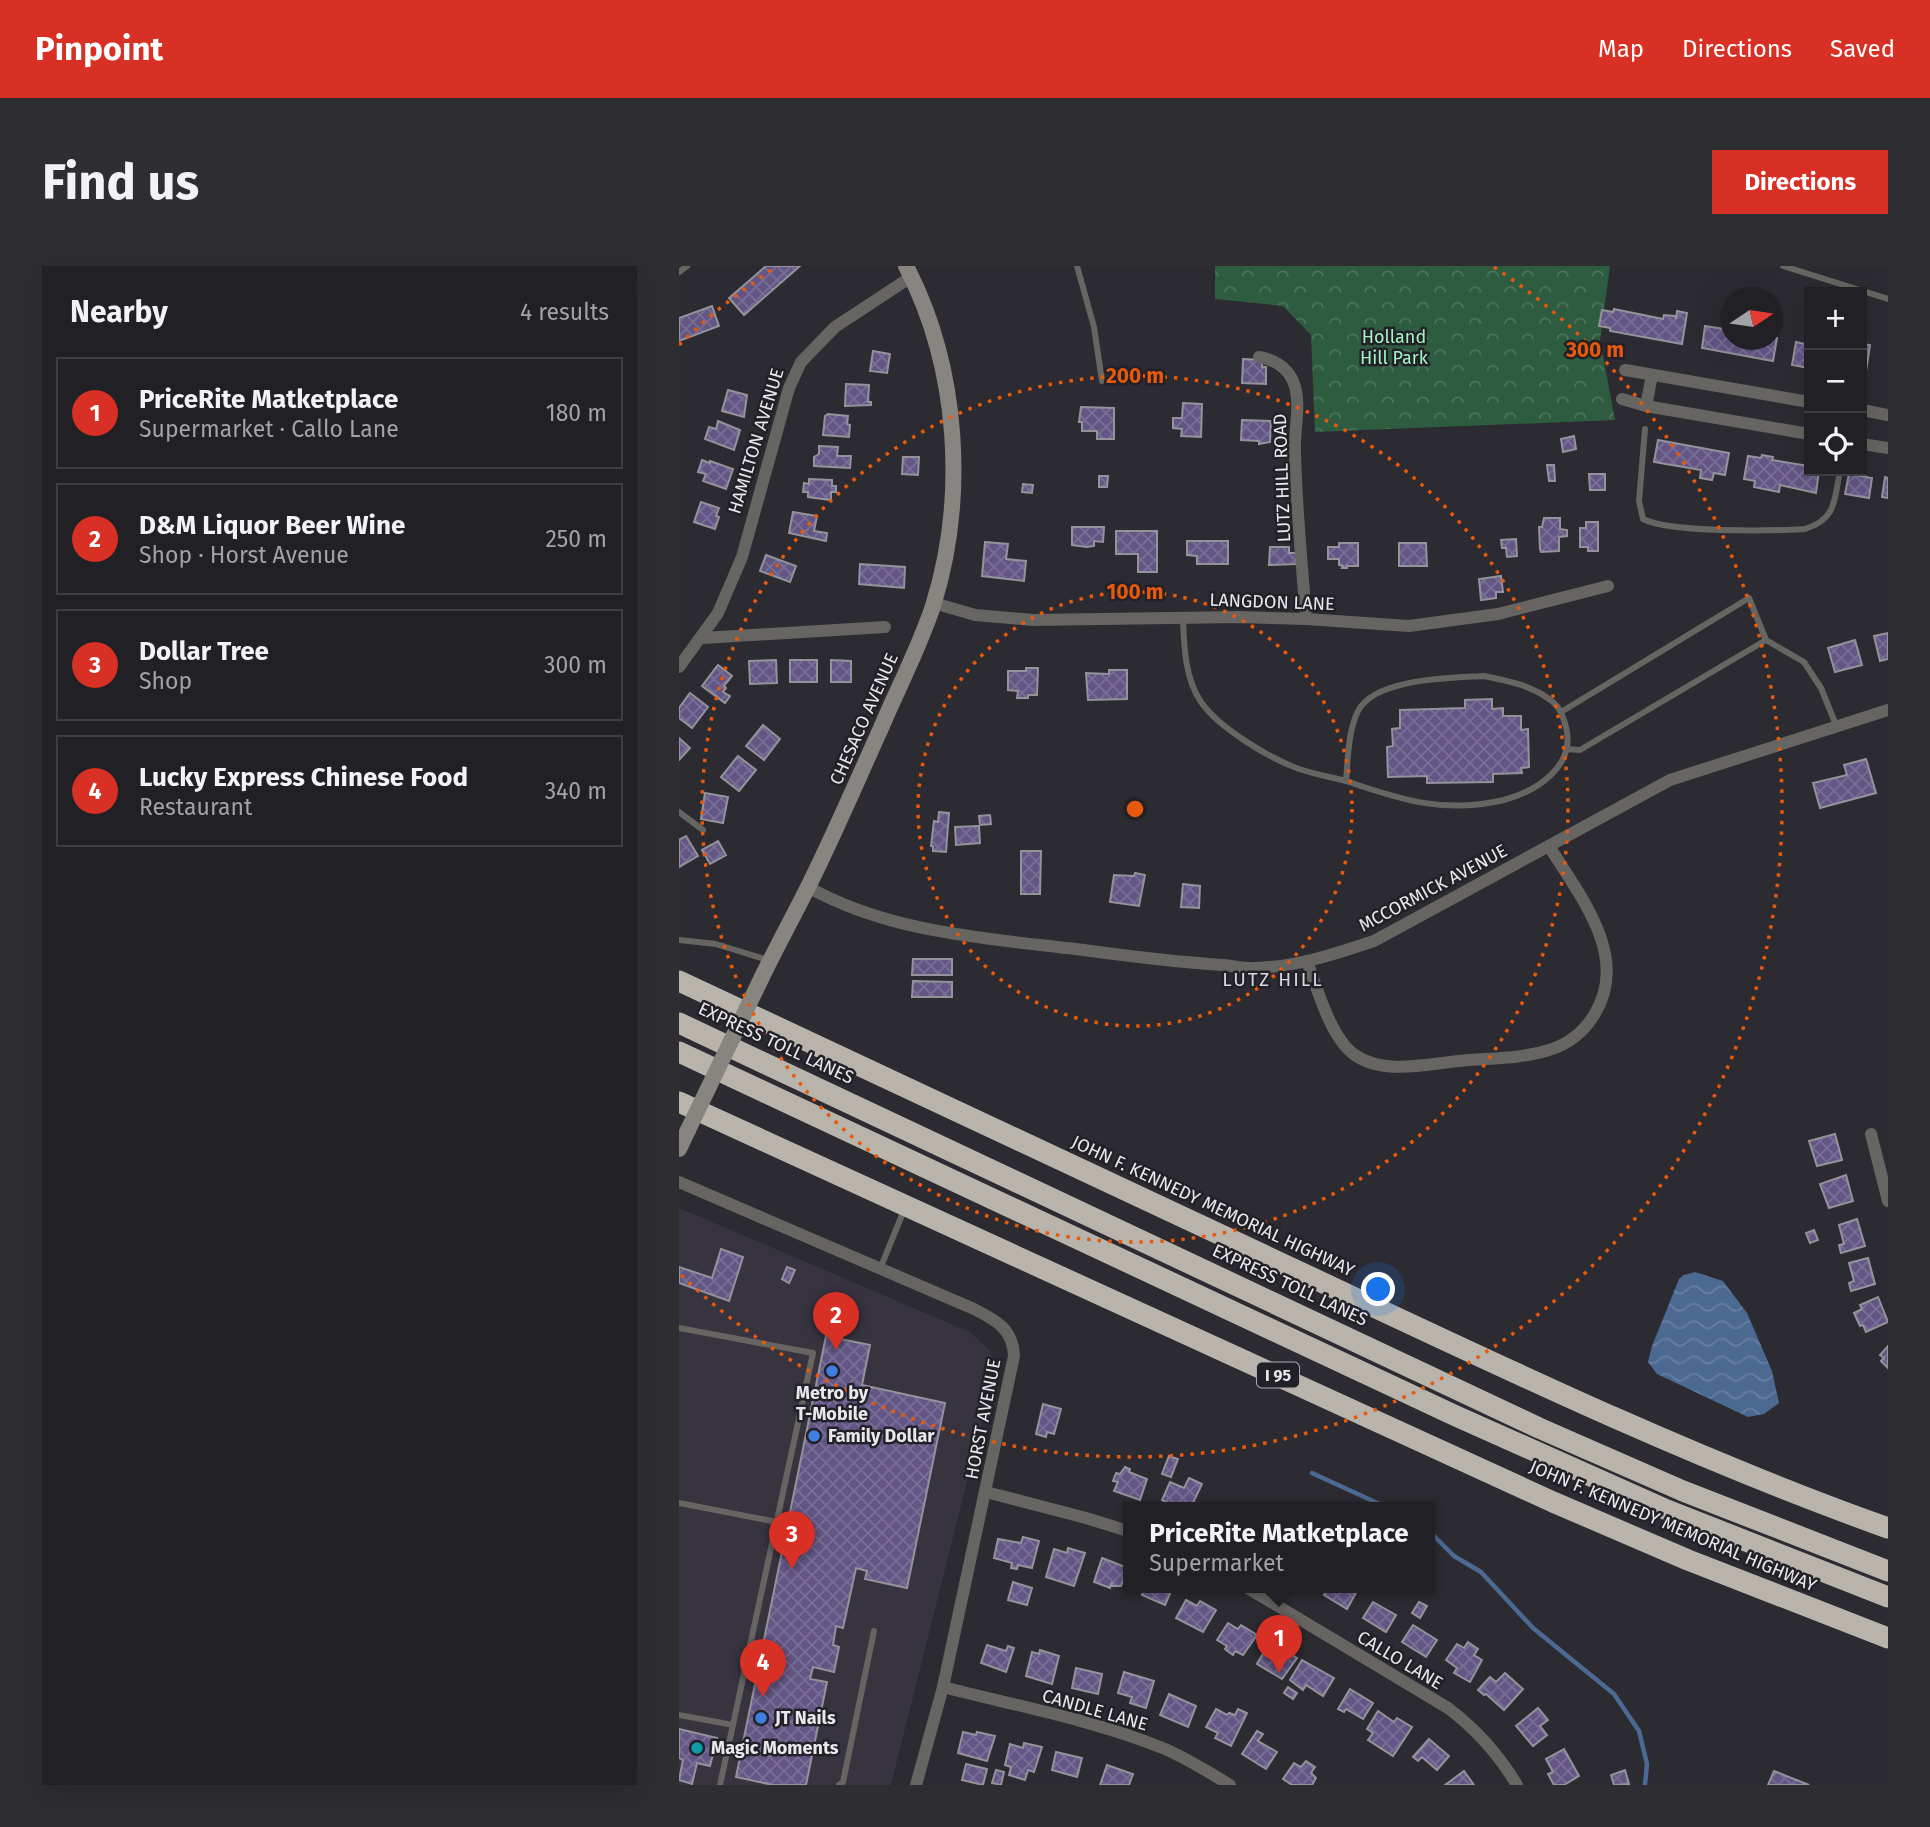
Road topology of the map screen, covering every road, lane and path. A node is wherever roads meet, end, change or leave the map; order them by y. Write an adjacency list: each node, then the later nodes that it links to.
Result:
1 (687, 266): 5 (lane)
2 (1077, 266): 10 (lane)
3 (1783, 266): 6 (lane)
4 (912, 270): 22 (street, CHESACO AVENUE); 26 (street, HAMILTON AVENUE)
5 (679, 272)
6 (1888, 299)
7 (1259, 358): 24 (street, LUTZ HILL ROAD)
8 (1625, 370): 9 (street)
9 (1652, 375): 12 (street); 13 (street)
10 (1102, 382)
11 (1622, 399): 13 (street)
12 (1804, 400)
13 (1646, 406): 17 (street)
14 (1867, 411): 15 (street)
15 (1888, 415)
16 (1645, 429): 20 (lane)
17 (1804, 433)
18 (1867, 445): 19 (street)
19 (1888, 448)
20 (1839, 476)
21 (1608, 586): 24 (street, LANGDON LANE)
22 (934, 603): 23 (street, LANGDON LANE); 37 (street, CHESACO AVENUE)
23 (1183, 617): 24 (street, LANGDON LANE); 33 (lane)
24 (1306, 619)
25 (885, 627): 26 (street)
26 (702, 638): 28 (street, HAMILTON AVENUE)
27 (1766, 640): 30 (lane); 31 (lane); 32 (lane)
28 (679, 667)
29 (1888, 710): 31 (street, MCCORMICK AVENUE)
30 (1561, 712): 32 (lane); 33 (lane)
31 (1836, 725): 36 (street, MCCORMICK AVENUE)
32 (1567, 749): 33 (lane)
33 (1346, 781)
34 (679, 812): 35 (lane)
35 (703, 830)
36 (1549, 846): 40 (street, MCCORMICK AVENUE); 40 (street)
37 (808, 887): 39 (street, CHESACO AVENUE); 40 (street, MCCORMICK AVENUE)
38 (679, 940): 39 (lane)
39 (770, 961): 46 (street, CHESACO AVENUE, bridge)
40 (1307, 961)
41 (679, 981): 55 (highway, JOHN F. KENNEDY MEMORIAL HIGHWAY)
42 (679, 1023): 57 (highway, EXPRESS TOLL LANES)
43 (679, 1052): 59 (highway)
44 (679, 1102): 49 (highway, JOHN F. KENNEDY MEMORIAL HIGHWAY / I 95)
45 (1871, 1134): 48 (street)
46 (679, 1149)
47 (679, 1182): 50 (street, HORST AVENUE)
48 (1888, 1201)
49 (905, 1207): 50 (lane); 61 (highway, JOHN F. KENNEDY MEMORIAL HIGHWAY / I 95)
50 (880, 1269): 52 (street, HORST AVENUE)
51 (679, 1328): 54 (lane)
52 (986, 1492): 56 (street); 62 (street, HORST AVENUE)
53 (679, 1503): 54 (lane)
54 (777, 1522): 64 (lane)
55 (1888, 1528)
56 (1123, 1529)
57 (1888, 1571)
58 (1256, 1593): 69 (street, CALLO LANE)
59 (1888, 1597)
60 (874, 1630): 66 (lane)
61 (1888, 1637)
62 (943, 1687): 67 (street, HORST AVENUE); 68 (street, CANDLE LANE)
63 (679, 1715): 64 (lane)
64 (733, 1725): 65 (lane)
65 (721, 1785)
66 (839, 1785)
67 (916, 1785)
68 (1230, 1785)
69 (1517, 1785)

